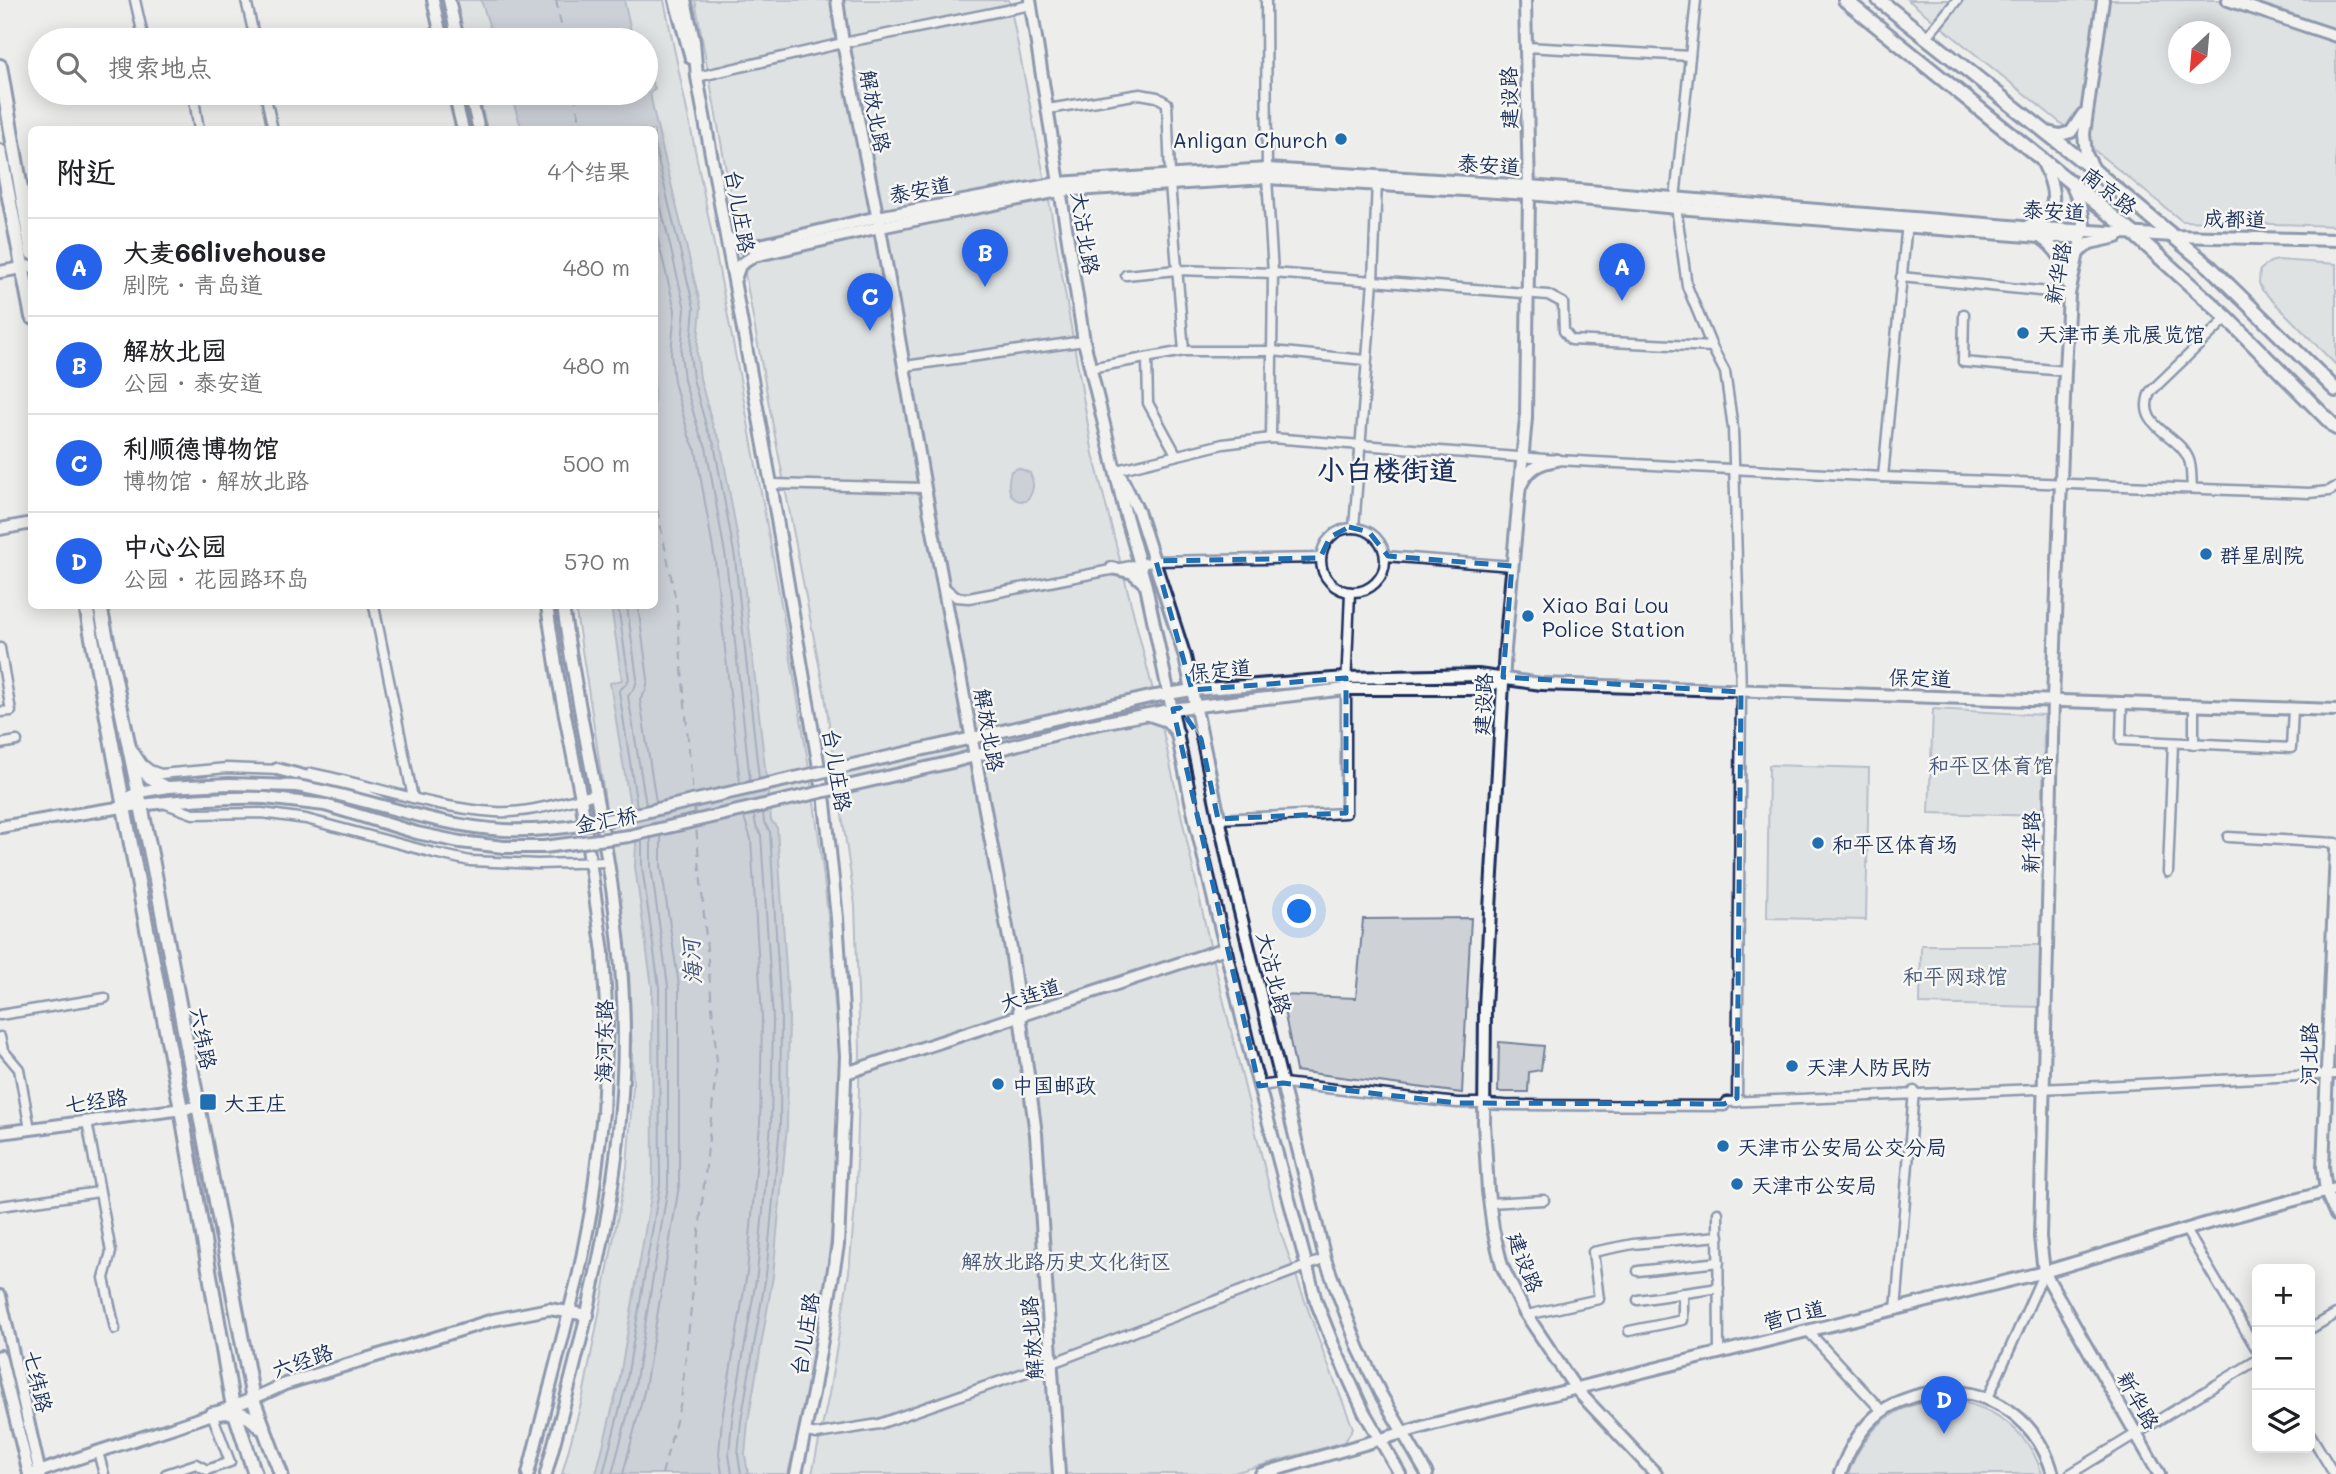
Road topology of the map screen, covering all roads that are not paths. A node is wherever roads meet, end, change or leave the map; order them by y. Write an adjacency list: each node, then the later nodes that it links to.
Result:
1 (135, 0): 17 (street)
2 (246, 0): 18 (street)
3 (433, 0): 19 (street)
4 (449, 0): 20 (street)
5 (675, 0): 27 (street, 台儿庄路)
6 (685, 0): 27 (street, 台儿庄路)
7 (837, 0): 23 (street, 解放北路)
8 (1266, 0): 42 (street)
9 (1525, 0): 24 (street, 建设路)
10 (1696, 0): 25 (street)
11 (1845, 0): 40 (main road, 南京路)
12 (1879, 0): 22 (main road, 南京路)
13 (1957, 0): 22 (street)
14 (2103, 0): 32 (street)
15 (2228, 0): 21 (street)
16 (1031, 3): 23 (street); 33 (street, 大沽北路)
17 (141, 28)
18 (252, 28)
19 (440, 28)
20 (455, 28)
21 (2336, 36)
22 (1926, 38): 38 (main road, 南京路)
23 (843, 43): 27 (street); 49 (street, 解放北路)
24 (1526, 47): 25 (street); 47 (street, 建设路)
25 (1690, 56): 48 (street)
26 (0, 66): 52 (main road)
27 (697, 77): 56 (street, 台儿庄路)
28 (195, 105): 34 (street)
29 (268, 105): 35 (street)
30 (457, 105): 36 (street)
31 (473, 105): 37 (street)
32 (2086, 108): 38 (street); 41 (street)
33 (1048, 109): 43 (street); 46 (street, 大沽北路)
34 (199, 126)
35 (272, 126)
36 (462, 126)
37 (478, 126)
38 (2046, 132): 41 (main road, 南京路)
39 (0, 151): 62 (main road)
40 (2041, 158): 45 (main road, 南京路); 51 (street)
41 (2096, 172): 57 (main road, 南京路)
42 (1267, 173): 43 (street, 泰安道); 44 (street, 泰安道); 65 (street)
43 (1170, 179): 46 (street, 泰安道); 63 (street)
44 (1377, 179): 47 (street, 泰安道); 68 (street)
45 (2071, 184): 53 (main road, 南京路); 55 (street, 新华路)
46 (1059, 187): 49 (street, 泰安道); 74 (street, 大沽北路)
47 (1529, 190): 48 (street, 泰安道); 70 (street, 建设路)
48 (1676, 204): 50 (street, 泰安道); 75 (street)
49 (878, 222): 54 (street, 泰安道); 56 (street, 泰安道); 61 (street, 解放北路)
50 (1907, 222): 51 (street, 泰安道); 58 (street, 泰安道); 67 (street)
51 (2022, 227): 55 (street, 泰安道)
52 (28, 230)
53 (2133, 233): 55 (street, 泰安道); 57 (street, 成都道); 60 (street); 73 (main road, 南京路)
54 (849, 234): 61 (street); 69 (street, 泰安道)
55 (2083, 234): 58 (street, 泰安道); 60 (street, 新华路)
56 (726, 236): 69 (street, 台儿庄路)
57 (2174, 236): 59 (street, 成都道); 83 (main road, 南京路)
58 (2040, 237): 71 (street)
59 (2336, 240)
60 (2079, 252): 71 (street, 新华路)
61 (885, 258): 80 (street, 解放北路)
62 (27, 267): 64 (street)
63 (1177, 270): 65 (street); 66 (street); 76 (street)
64 (0, 272)
65 (1273, 273): 68 (street); 77 (street)
66 (1126, 275)
67 (1901, 277): 71 (street); 92 (street)
68 (1373, 281): 70 (street); 79 (street)
69 (735, 285): 93 (street, 台儿庄路)
70 (1529, 293): 75 (street); 88 (street, 建设路)
71 (2069, 294): 82 (street, 新华路)
72 (1964, 314): 82 (street)
73 (2227, 318): 84 (main road, 南京路); 97 (street)
74 (1084, 341): 80 (street); 81 (street, 大沽北路)
75 (1712, 347): 90 (street)
76 (1184, 351): 77 (street); 78 (street)
77 (1272, 351): 79 (street); 85 (street)
78 (1147, 358): 81 (street); 87 (street)
79 (1365, 360): 86 (street)
80 (905, 366): 96 (street, 解放北路)
81 (1090, 368): 91 (street, 大沽北路)
82 (2065, 371): 94 (street, 新华路)
83 (2336, 390)
84 (2336, 428)
85 (1271, 438): 86 (street); 87 (street)
86 (1360, 444): 88 (street); 100 (street)
87 (1176, 454): 91 (street)
88 (1522, 458): 89 (street); 98 (street, 建设路)
89 (1557, 460): 90 (street); 98 (street)
90 (1734, 469): 92 (street); 121 (street)
91 (1117, 470): 104 (street, 大沽北路); 105 (street, 大沽北路)
92 (1883, 477): 94 (street)
93 (771, 484): 96 (street); 168 (street, 台儿庄路)
94 (2062, 484): 97 (street); 122 (street, 新华路)
95 (2336, 486): 97 (street)
96 (925, 488): 108 (street, 解放北路)
97 (2192, 488)
98 (1518, 494): 106 (street, 建设路)
99 (28, 524): 101 (street)
100 (1354, 528): 102 (street); 103 (street)
101 (0, 529)
102 (1385, 556): 106 (street); 110 (street)
103 (1321, 558): 104 (street); 110 (street)
104 (1156, 561): 105 (street); 117 (street, 大沽北路)
105 (1140, 563): 107 (street); 109 (street, 大沽北路)
106 (1512, 566): 118 (street, 建设路)
107 (1112, 568): 108 (street); 109 (street)
108 (943, 585): 129 (street, 解放北路)
109 (1146, 586): 123 (street, 大沽北路)
110 (1350, 592): 119 (street)
111 (87, 609): 151 (main road, 六纬路)
112 (101, 609): 135 (main road, 六纬路)
113 (375, 609): 148 (street)
114 (547, 609): 149 (street, 海河东路)
115 (563, 609): 146 (street, 海河东路)
116 (0, 648): 130 (street)
117 (1185, 657): 120 (street, 大沽北路); 123 (street)
118 (1503, 677): 119 (street, 保定道); 121 (street, 保定道); 175 (street, 建设路)
119 (1346, 683): 120 (street, 保定道); 126 (street, 保定道); 152 (street)
120 (1192, 690): 123 (street, 保定道); 126 (street, 大沽北路)
121 (1741, 692): 122 (street, 保定道); 174 (street)
122 (2053, 700): 124 (street, 保定道); 167 (street, 新华路)
123 (1173, 701): 126 (street, 保定道); 131 (street, 保定道); 132 (street); 133 (street, 大沽北路); 134 (street)
124 (2122, 702): 125 (street, 保定道); 137 (street)
125 (2194, 704): 127 (street, 保定道); 140 (street)
126 (1195, 706): 134 (street, 大沽北路)
127 (2293, 709): 128 (street, 保定道); 140 (street)
128 (2336, 710)
129 (967, 711): 132 (street, 解放北路); 139 (street)
130 (0, 712)
131 (1139, 714): 133 (street); 141 (street, 保定道)
132 (972, 737): 139 (street); 141 (street, 解放北路)
133 (1179, 737): 161 (street, 大沽北路)
134 (1201, 739): 152 (street, 大沽北路)
135 (127, 740): 142 (main road, 六纬路); 143 (street)
136 (18, 741): 138 (street)
137 (2173, 743): 140 (street); 159 (street)
138 (0, 744)
139 (946, 744): 144 (street, 金汇桥, bridge)
140 (2194, 744)
141 (975, 755): 150 (street, 金汇桥, bridge); 164 (street, 解放北路)
142 (131, 760): 145 (street); 147 (main road, 六纬路)
143 (277, 769): 144 (street); 148 (street)
144 (296, 781): 145 (street)
145 (168, 787): 147 (street)
146 (596, 794): 149 (street); 157 (street, 海河东路)
147 (140, 798): 150 (street, 金汇桥); 151 (street); 176 (main road, 六纬路)
148 (413, 798): 149 (street)
149 (581, 798): 158 (street, 海河东路)
150 (163, 803): 158 (street)
151 (124, 807): 153 (street); 177 (main road, 六纬路)
152 (1218, 819): 170 (street, 大沽北路)
153 (0, 827)
154 (2228, 837): 155 (street)
155 (2336, 843)
156 (2336, 850): 160 (street, 河北路)
157 (608, 862): 158 (street); 202 (street, 海河东路)
158 (590, 864): 200 (street, 海河东路)
159 (2168, 872)
160 (2335, 875): 169 (street, 河北路)
161 (1226, 948): 164 (street, 大连道); 171 (street, 大沽北路)
162 (105, 998): 163 (street)
163 (0, 1015)
164 (1021, 1017): 168 (street, 大连道); 211 (street, 解放北路)
165 (0, 1037): 166 (street)
166 (4, 1058): 179 (street)
167 (2045, 1070): 172 (street, 新华路); 173 (street)
168 (846, 1073): 220 (street, 台儿庄路)
169 (2331, 1074): 172 (street); 181 (street, 河北路)
170 (1283, 1083): 171 (street); 175 (street); 190 (street, 大沽北路)
171 (1259, 1086): 192 (street, 大沽北路)
172 (2044, 1088): 173 (street); 194 (street, 新华路)
173 (1914, 1093): 174 (street); 199 (street)
174 (1737, 1100): 175 (street)
175 (1485, 1104): 184 (street, 建设路)
176 (198, 1107): 177 (street, 七经路); 215 (main road, 六纬路)
177 (181, 1109): 178 (street, 七经路); 217 (main road, 六纬路)
178 (87, 1121): 179 (street, 七经路); 182 (street)
179 (30, 1129): 180 (street, 七经路)
180 (0, 1133)
181 (2331, 1190): 187 (street, 河北路); 188 (street, 营口道)
182 (99, 1192): 185 (street); 205 (street)
183 (1544, 1200): 184 (street)
184 (1489, 1203): 203 (street, 建设路)
185 (0, 1206)
186 (1718, 1213): 189 (street)
187 (2336, 1215)
188 (2186, 1230): 194 (street, 营口道); 208 (street)
189 (1719, 1236): 191 (street); 203 (street)
190 (1325, 1259): 192 (street); 222 (street, 大沽北路)
191 (1719, 1262): 193 (street); 195 (street)
192 (1307, 1267): 211 (street); 224 (street, 大沽北路)
193 (1638, 1270)
194 (2044, 1272): 199 (street, 营口道); 214 (street); 223 (street, 新华路)
195 (1719, 1288): 196 (street); 209 (street)
196 (1683, 1293): 198 (street); 206 (street)
197 (0, 1296): 227 (street, 七纬路)
198 (1638, 1300)
199 (1896, 1310): 207 (street, 营口道)
200 (569, 1311): 202 (street, 六经路); 215 (street, 六经路); 232 (street, 海河东路)
201 (2336, 1314): 204 (street)
202 (588, 1315): 233 (street, 海河东路)
203 (1527, 1315): 213 (street, 建设路)
204 (2313, 1327)
205 (115, 1329)
206 (1629, 1331)
207 (1808, 1331): 209 (street, 营口道); 218 (street)
208 (2252, 1342)
209 (1719, 1352): 213 (street, 营口道)
210 (0, 1356): 216 (street, 七纬路)
211 (1052, 1363): 220 (street); 235 (street, 解放北路)
212 (2252, 1363): 223 (street)
213 (1576, 1389): 222 (street, 营口道); 239 (street, 建设路)
214 (1988, 1398): 218 (street); 241 (street)
215 (253, 1399): 217 (street, 六经路); 221 (main road, 六纬路)
216 (4, 1400): 227 (street, 七纬路)
217 (233, 1409): 219 (main road); 221 (main road); 230 (main road, 六纬路)
218 (1882, 1411): 240 (street)
219 (212, 1415): 226 (street); 229 (street)
220 (806, 1432): 234 (street, 台儿庄路)
221 (265, 1433): 231 (main road, 六纬路)
222 (1403, 1433): 224 (street, 营口道); 238 (street, 大沽北路)
223 (2135, 1434): 242 (street); 243 (street, 新华路)
224 (1380, 1441): 236 (street, 营口道); 237 (street, 大沽北路)
225 (2315, 1442): 244 (street)
226 (98, 1452): 227 (street); 228 (street)
227 (40, 1473)
228 (104, 1474)
229 (166, 1474)
230 (255, 1474)
231 (281, 1474)
232 (528, 1474)
233 (547, 1474)
234 (796, 1474)
235 (1059, 1474)
236 (1261, 1474)
237 (1400, 1474)
238 (1427, 1474)
239 (1656, 1474)
240 (1840, 1474)
241 (2053, 1474)
242 (2070, 1474)
243 (2159, 1474)
244 (2334, 1474)

